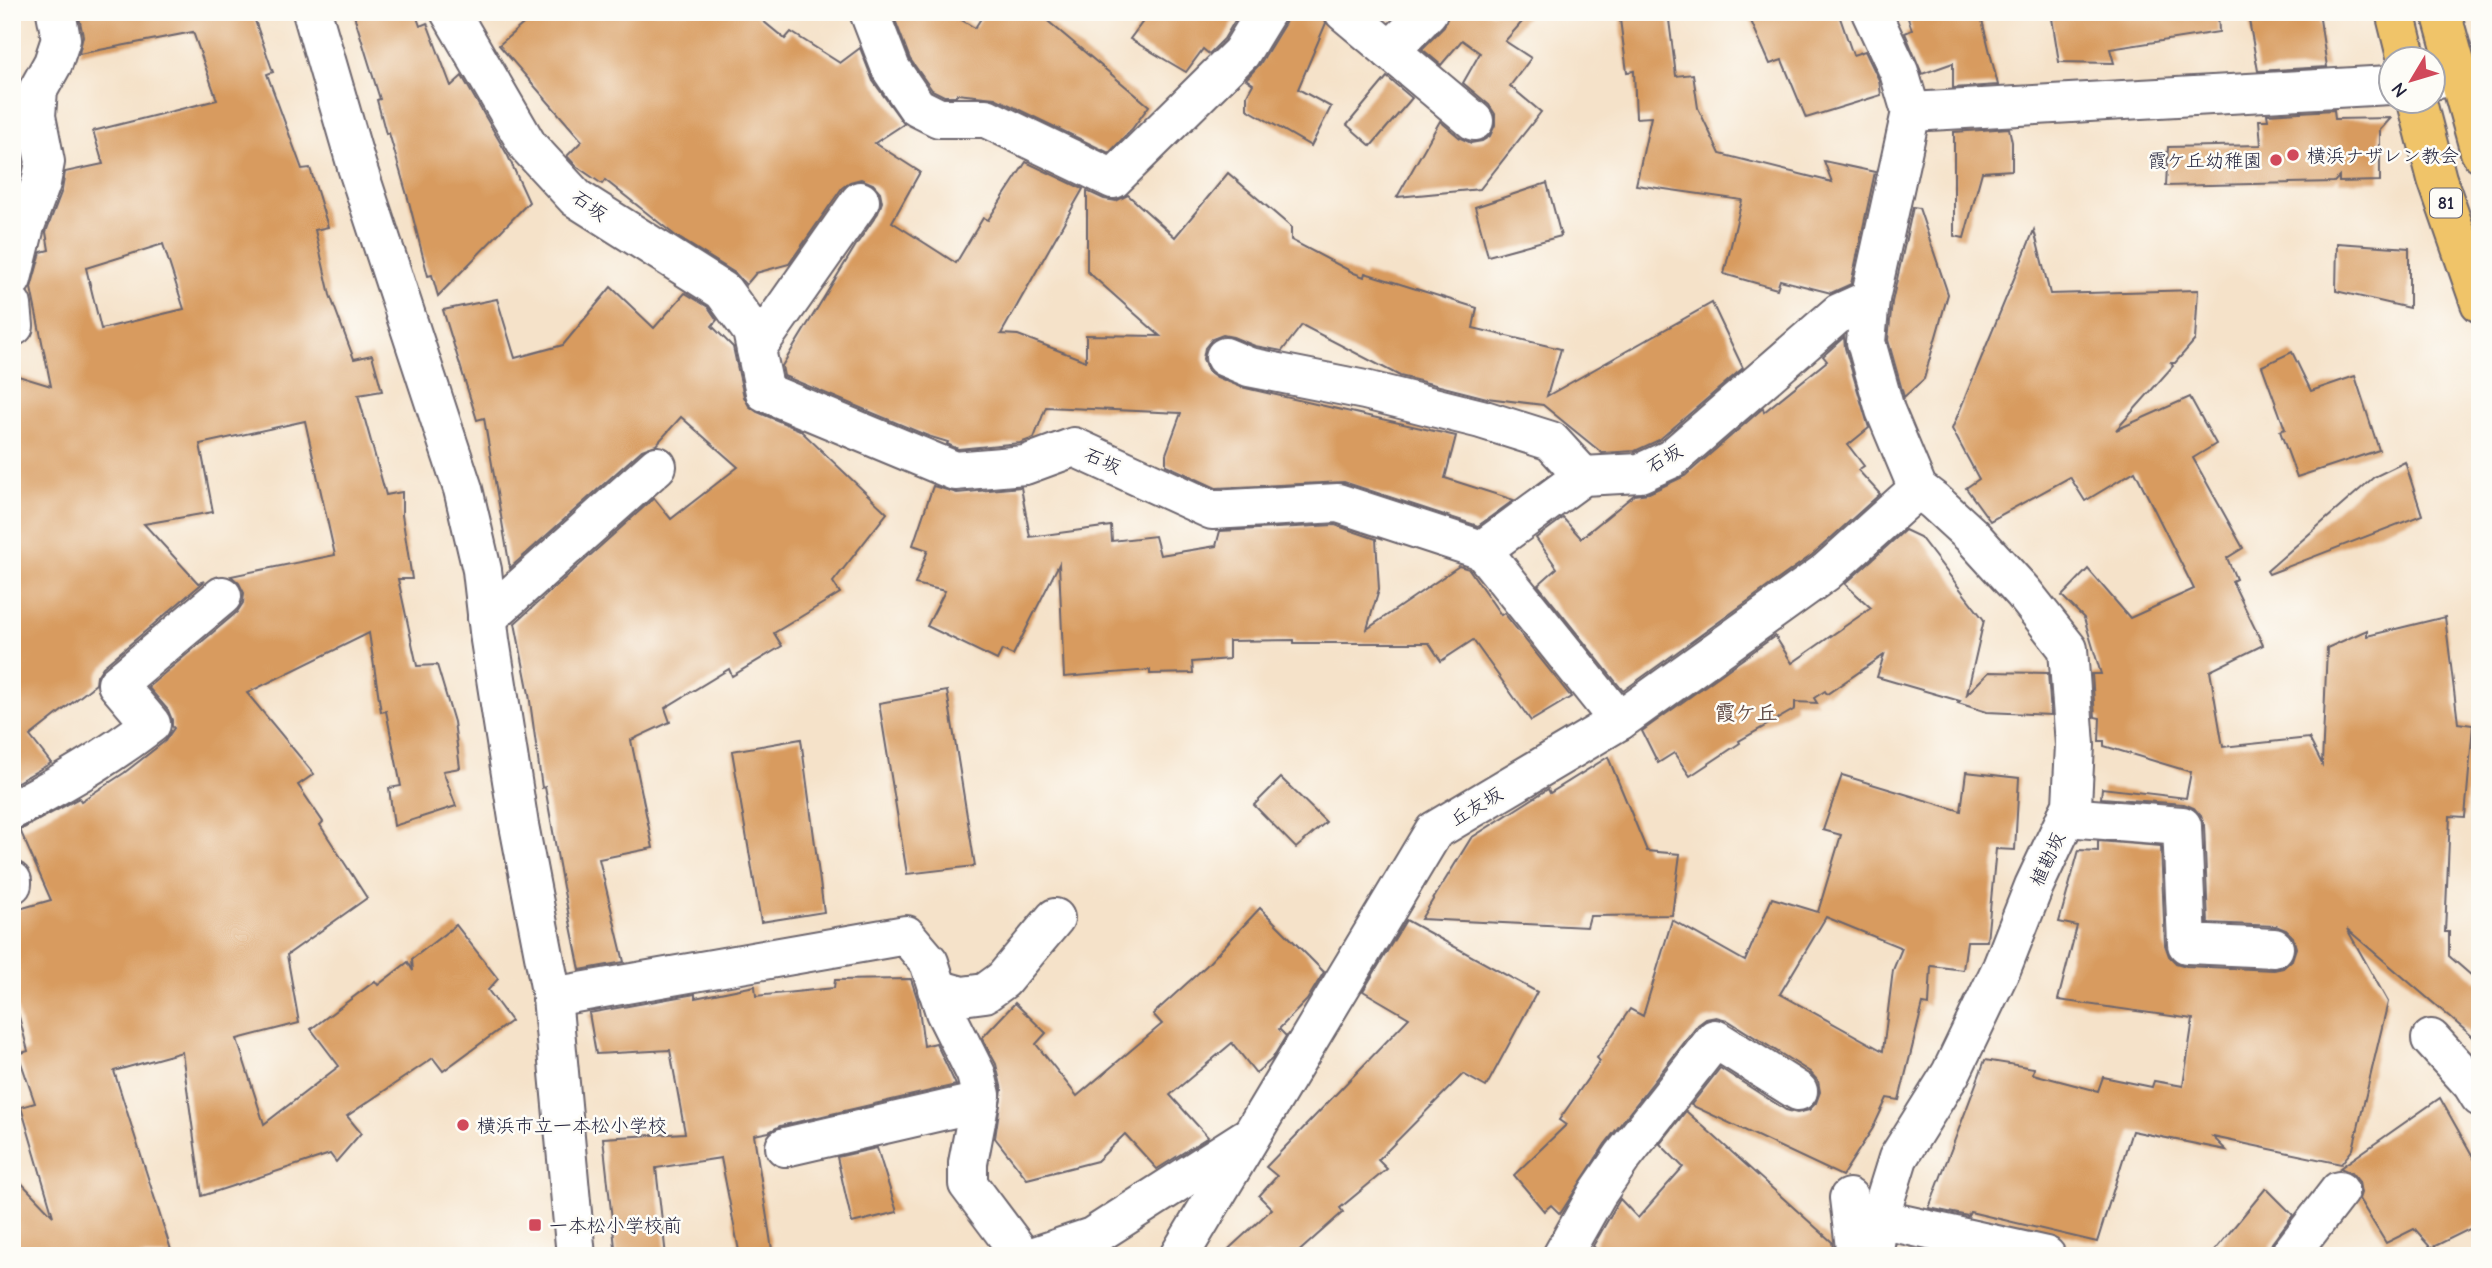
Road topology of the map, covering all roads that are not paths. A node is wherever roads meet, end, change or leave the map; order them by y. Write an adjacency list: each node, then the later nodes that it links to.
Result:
1 (57, 12): 21 (street)
2 (312, 12): 31 (street)
3 (450, 12): 24 (street, 石坂)
4 (869, 12): 5 (street)
5 (1266, 12)
6 (1344, 12): 13 (street)
7 (1427, 12): 13 (street)
8 (1871, 12): 16 (street)
9 (2395, 12): 11 (main road)
10 (2441, 12): 12 (main road)
11 (2404, 46)
12 (2443, 46)
13 (1390, 51): 18 (street)
14 (2446, 80): 19 (main road)
15 (2376, 86): 16 (street)
16 (1912, 111): 22 (street)
17 (2421, 116): 23 (main road, 81)
18 (1474, 121)
19 (2480, 152)
20 (860, 201): 24 (street)
21 (14, 267)
22 (1870, 299): 27 (street, 石坂); 28 (street)
23 (2480, 303)
24 (756, 349): 29 (street, 石坂)
25 (1225, 357): 27 (street)
26 (657, 466): 31 (street)
27 (1583, 476): 29 (street)
28 (1918, 489): 32 (street, 丘友坂); 34 (street, 植勘坂)
29 (1482, 550): 32 (street)
30 (222, 596): 33 (street)
31 (487, 618): 38 (street)
32 (1619, 721): 43 (street, 丘友坂)
33 (12, 810)
34 (2066, 817): 36 (street); 47 (street, 植勘坂)
35 (1055, 918): 37 (street)
36 (2274, 948)
37 (937, 989): 38 (street); 42 (street)
38 (552, 997): 48 (street)
39 (2431, 1040): 41 (street)
40 (1798, 1091): 52 (street)
41 (2480, 1097)
42 (980, 1102): 44 (street); 49 (street)
43 (1250, 1136): 50 (street); 51 (street, 丘友坂)
44 (785, 1147)
45 (2339, 1191): 56 (street)
46 (1849, 1198): 53 (street)
47 (1879, 1219): 54 (street, 植勘坂); 55 (street)
48 (576, 1256)
49 (1022, 1256)
50 (1035, 1256)
51 (1180, 1256)
52 (1562, 1256)
53 (1856, 1256)
54 (1872, 1256)
55 (2046, 1256)
56 (2289, 1256)

